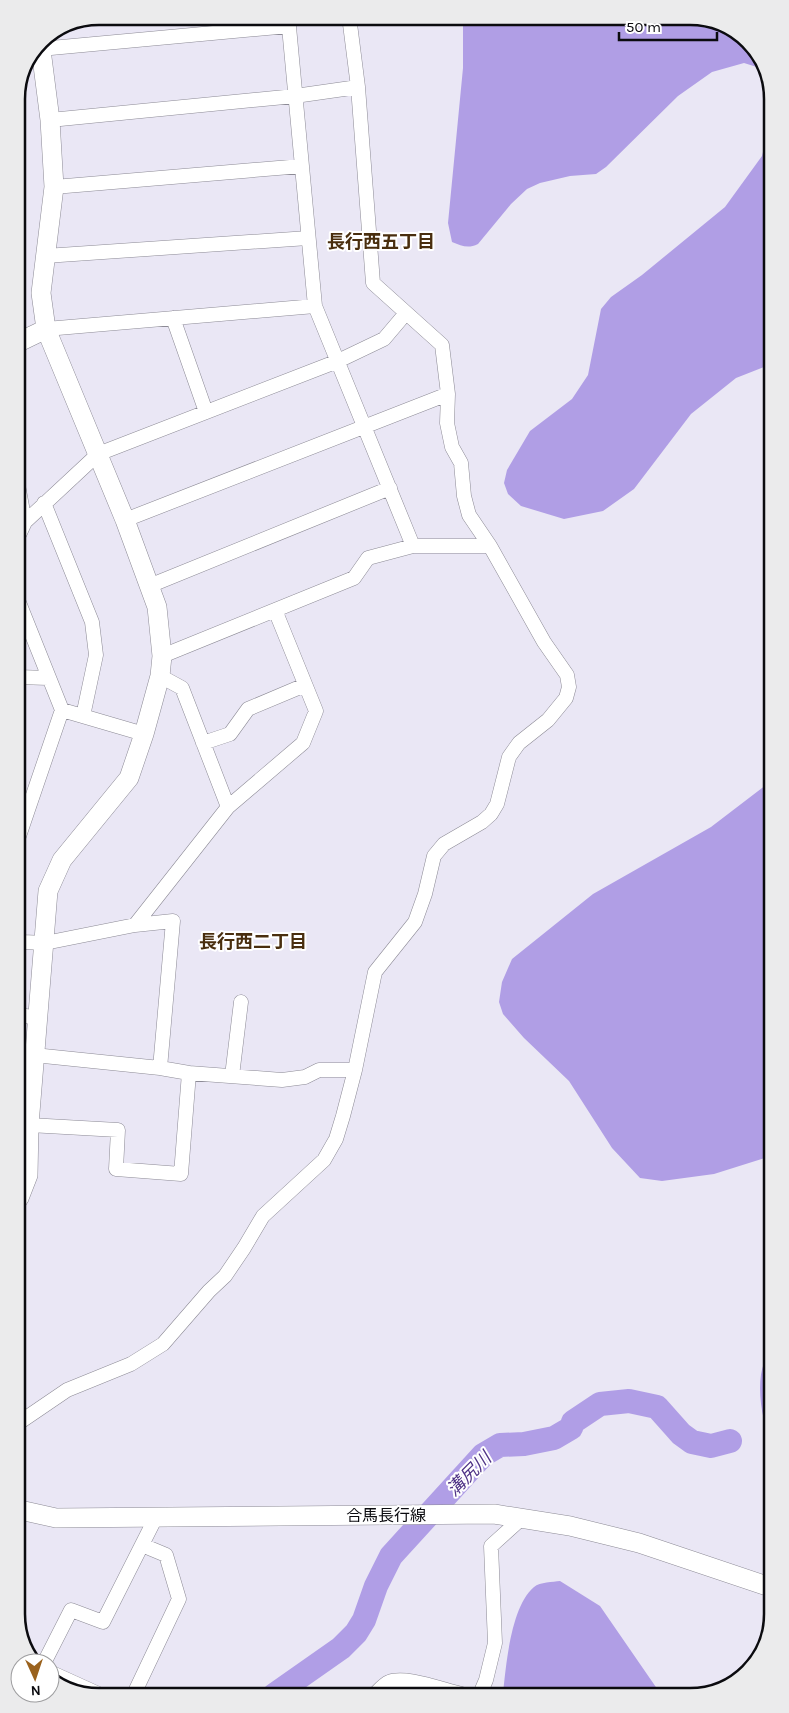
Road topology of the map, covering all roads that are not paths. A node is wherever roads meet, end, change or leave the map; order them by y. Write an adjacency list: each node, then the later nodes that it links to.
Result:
1 (248, 25): 4 (street)
2 (288, 25): 7 (street)
3 (350, 25): 6 (street)
4 (48, 45)
5 (40, 54): 8 (street)
6 (358, 86): 7 (street); 14 (street)
7 (295, 96): 8 (street); 9 (street)
8 (50, 120): 10 (street)
9 (302, 166): 10 (street); 11 (street)
10 (54, 187): 12 (street)
11 (308, 238): 12 (street); 13 (street)
12 (45, 256): 16 (street)
13 (315, 306): 15 (street); 18 (street)
14 (406, 312): 18 (street); 19 (street)
15 (173, 318): 16 (street); 20 (street)
16 (46, 329): 17 (street); 22 (street)
17 (25, 339)
18 (338, 361): 20 (street); 21 (street)
19 (448, 394): 21 (street); 28 (street)
20 (206, 412): 22 (street)
21 (365, 425): 23 (street); 25 (street)
22 (98, 454): 24 (street); 25 (street)
23 (390, 488): 27 (street); 29 (street)
24 (44, 504): 26 (street); 38 (street)
25 (125, 520): 29 (street)
26 (25, 522)
27 (413, 546): 28 (street); 30 (street)
28 (490, 546): 51 (street)
29 (149, 586): 32 (street)
30 (275, 610): 32 (street); 36 (street)
31 (25, 618): 35 (street)
32 (162, 656): 33 (street)
33 (160, 676): 39 (street); 40 (street)
34 (25, 677): 35 (street)
35 (48, 678): 37 (street)
36 (304, 685): 40 (street); 41 (street)
37 (62, 710): 38 (street); 42 (street)
38 (83, 716): 39 (street)
39 (144, 734): 45 (street)
40 (203, 743): 41 (street)
41 (228, 806): 43 (street)
42 (25, 818)
43 (135, 925): 45 (street); 50 (street)
44 (25, 942): 45 (street)
45 (45, 943): 48 (street)
46 (241, 1002): 53 (street)
47 (25, 1016): 48 (street)
48 (38, 1018): 49 (street)
49 (34, 1055): 50 (street); 54 (street)
50 (160, 1068): 52 (street)
51 (355, 1070): 53 (street); 56 (street)
52 (189, 1073): 53 (street); 54 (street)
53 (232, 1076)
54 (29, 1125): 55 (street)
55 (25, 1184)
56 (25, 1419)
57 (25, 1511): 58 (street, 合馬長行線)
58 (156, 1517): 59 (street, 合馬長行線); 60 (street)
59 (522, 1518): 61 (street, 合馬長行線); 68 (street)
60 (142, 1545): 62 (street); 65 (street)
61 (764, 1585)
62 (49, 1653)
63 (60, 1677): 64 (street)
64 (81, 1686)
65 (137, 1688)
66 (382, 1688): 67 (street)
67 (437, 1688)
68 (483, 1688)

